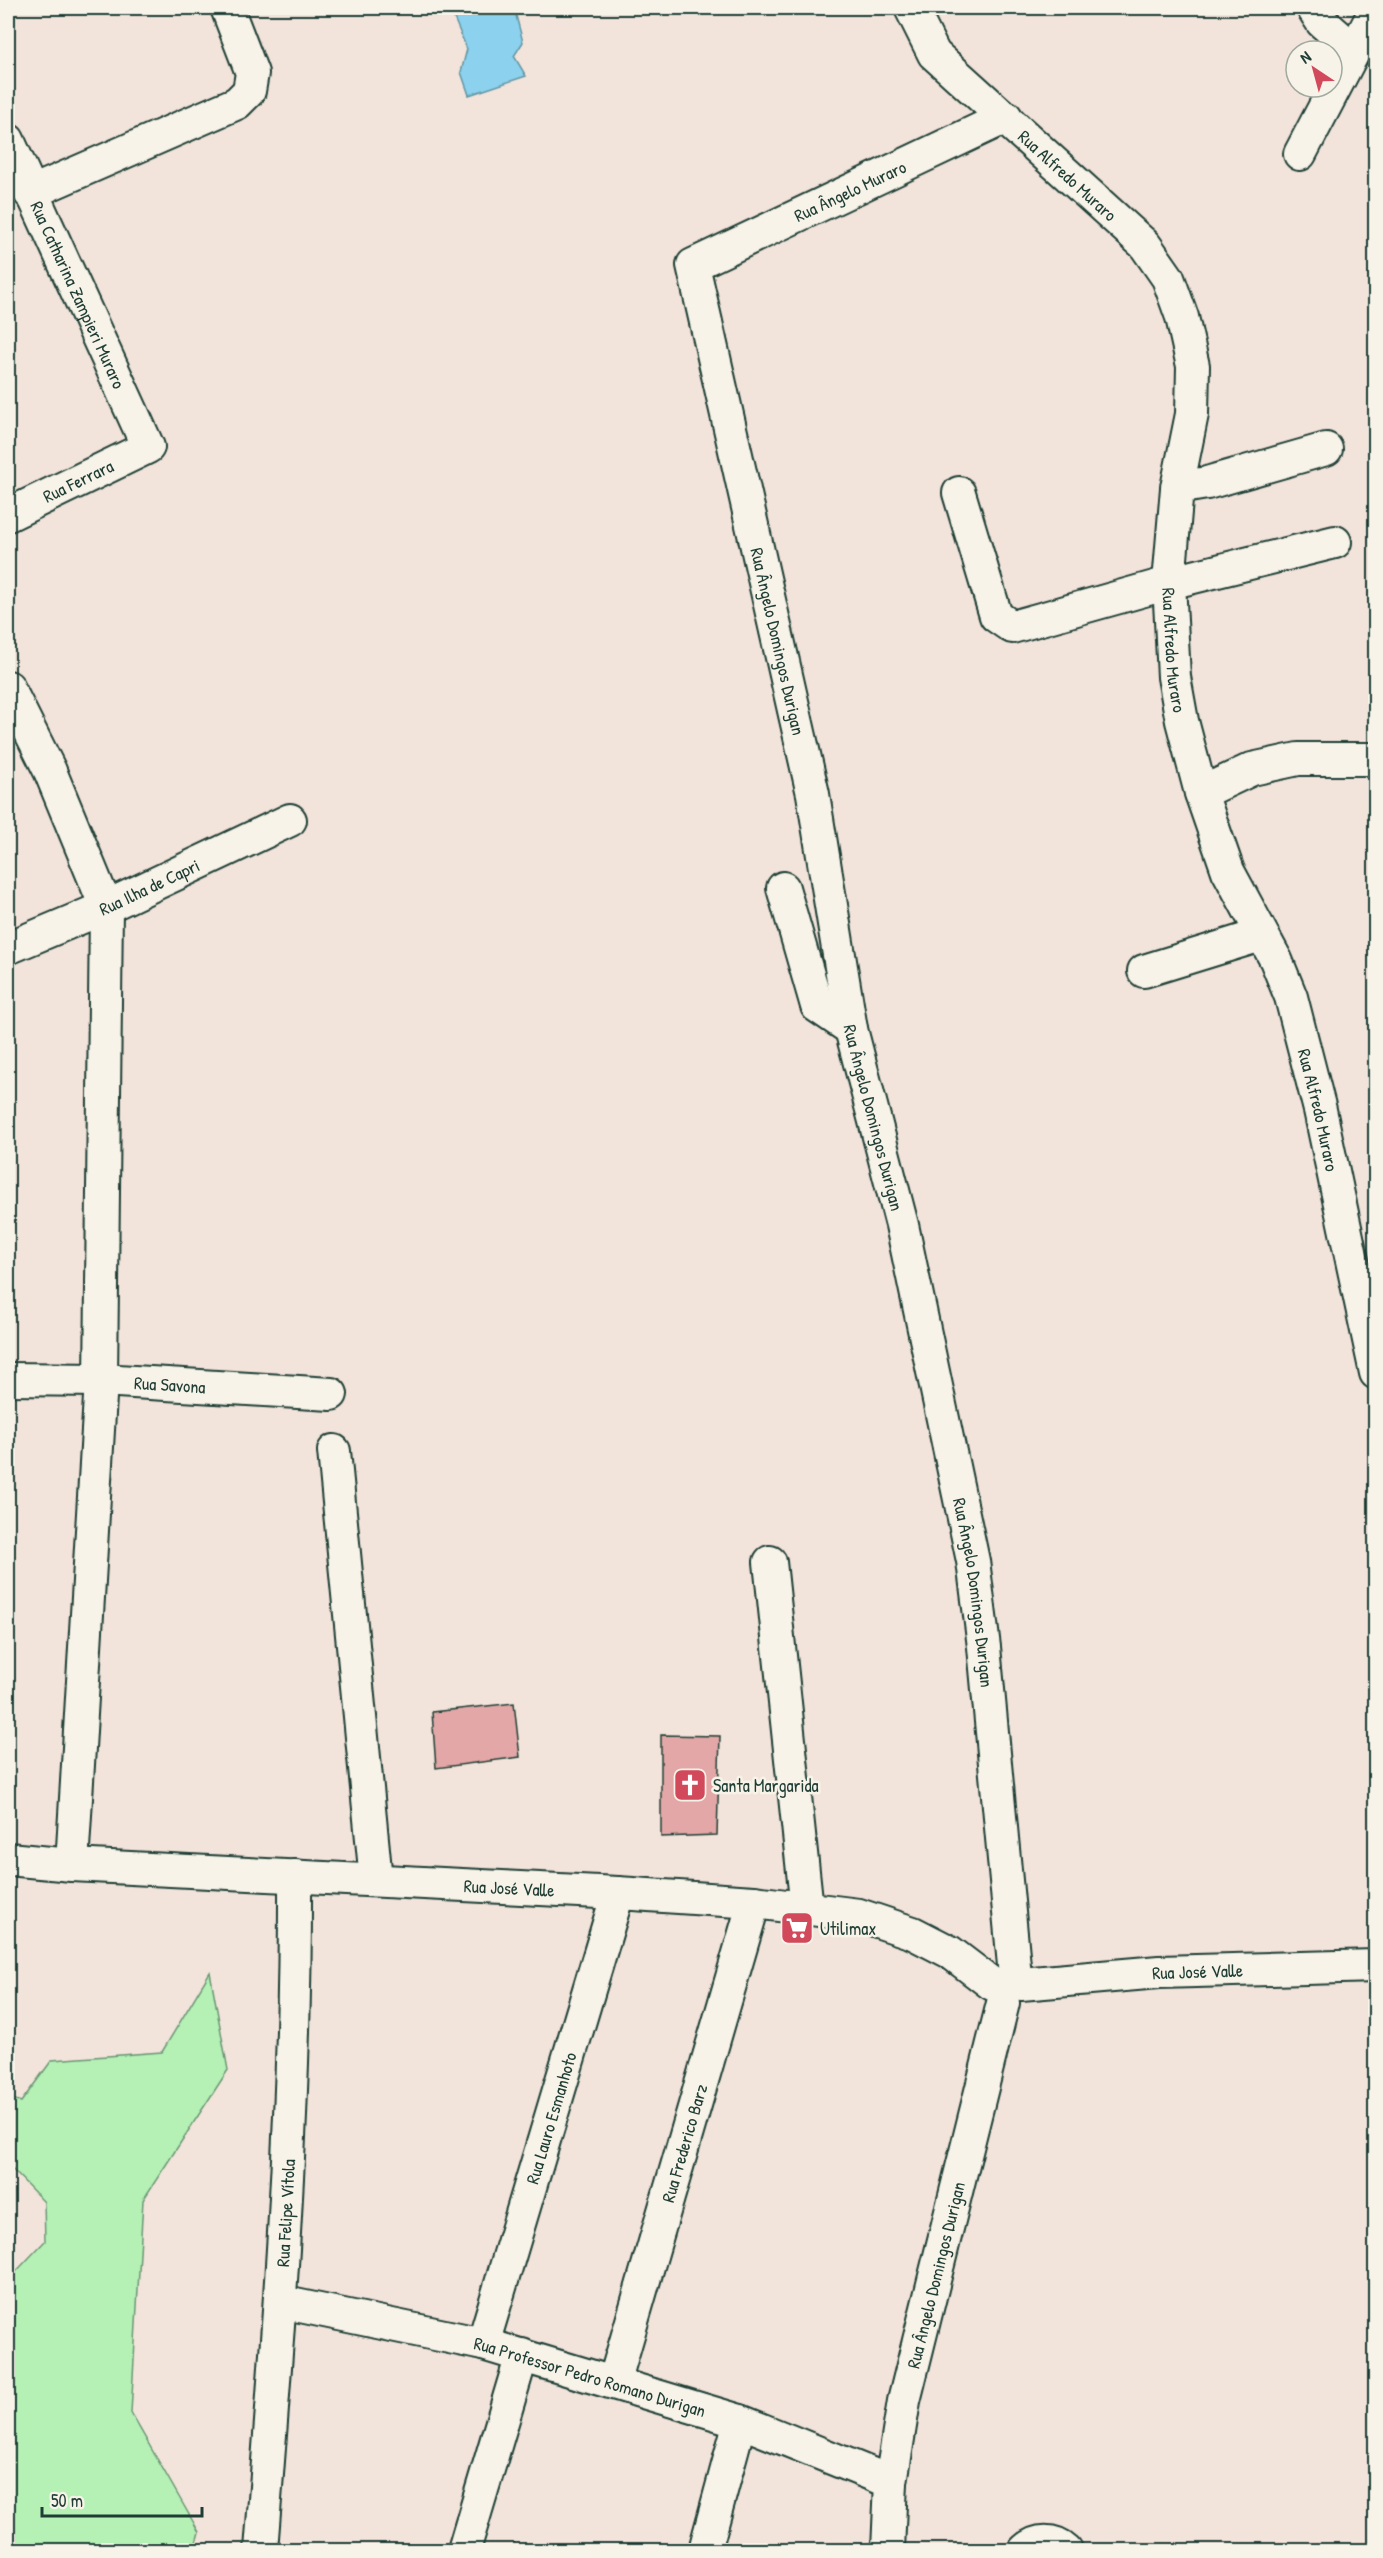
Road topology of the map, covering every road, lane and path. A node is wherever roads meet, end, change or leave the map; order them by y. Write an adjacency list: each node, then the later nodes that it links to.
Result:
1 (227, 8): 9 (street)
2 (911, 8): 6 (street, Rua Alfredo Muraro)
3 (1313, 8): 5 (street)
4 (1372, 10): 5 (street)
5 (1354, 50): 8 (street)
6 (1006, 117): 10 (street, Rua Ângelo Muraro); 13 (street, Rua Alfredo Muraro)
7 (8, 140): 9 (street, Rua Catharina Zampieri Muraro)
8 (1300, 154)
9 (30, 194): 11 (street, Rua Catharina Zampieri Muraro)
10 (693, 265): 27 (street, Rua Ângelo Domingos Durigan)
11 (148, 447): 15 (street, Rua Ferrara)
12 (1326, 449): 13 (street)
13 (1177, 488): 17 (street, Rua Alfredo Muraro)
14 (960, 493): 17 (street)
15 (8, 515)
16 (1335, 542): 17 (street)
17 (1169, 583): 20 (street, Rua Alfredo Muraro)
18 (8, 687): 23 (street)
19 (1376, 759): 20 (street)
20 (1200, 793): 24 (street, Rua Alfredo Muraro)
21 (291, 820): 23 (street, Rua Ilha de Capri)
22 (783, 888): 27 (street)
23 (106, 907): 25 (street, Rua Ilha de Capri); 30 (street)
24 (1261, 935): 26 (street); 28 (street, Rua Alfredo Muraro)
25 (8, 948)
26 (1144, 971)
27 (851, 1029): 42 (street, Rua Ângelo Domingos Durigan)
28 (1376, 1373)
29 (8, 1378): 30 (street, Rua Savona)
30 (101, 1380): 31 (street, Rua Savona); 35 (street)
31 (331, 1394)
32 (334, 1450): 37 (street)
33 (770, 1562): 40 (street)
34 (8, 1859): 35 (street, Rua José Valle)
35 (72, 1865): 36 (street, Rua José Valle)
36 (295, 1876): 37 (street, Rua José Valle); 43 (street, Rua Felipe Vítola)
37 (376, 1880): 38 (street, Rua José Valle)
38 (618, 1893): 39 (street, Rua José Valle); 44 (street, Rua Lauro Esmanhoto)
39 (754, 1902): 40 (street, Rua José Valle); 46 (street, Rua Frederico Barz)
40 (807, 1909): 42 (street, Rua José Valle)
41 (1376, 1966): 42 (street, Rua José Valle)
42 (1008, 1987): 48 (street, Rua Ângelo Domingos Durigan)
43 (281, 2302): 44 (street, Rua Professor Pedro Romano Durigan); 49 (street, Rua Felipe Vítola)
44 (483, 2344): 45 (street, Rua Professor Pedro Romano Durigan)
45 (522, 2355): 46 (street, Rua Professor Pedro Romano Durigan); 50 (street)
46 (614, 2383): 47 (street, Rua Professor Pedro Romano Durigan)
47 (740, 2421): 48 (street, Rua Professor Pedro Romano Durigan); 51 (street)
48 (891, 2482): 52 (street, Rua Ângelo Domingos Durigan)
49 (261, 2550)
50 (464, 2550)
51 (705, 2550)
52 (888, 2550)
53 (1025, 2550): 54 (street)
54 (1066, 2550)

